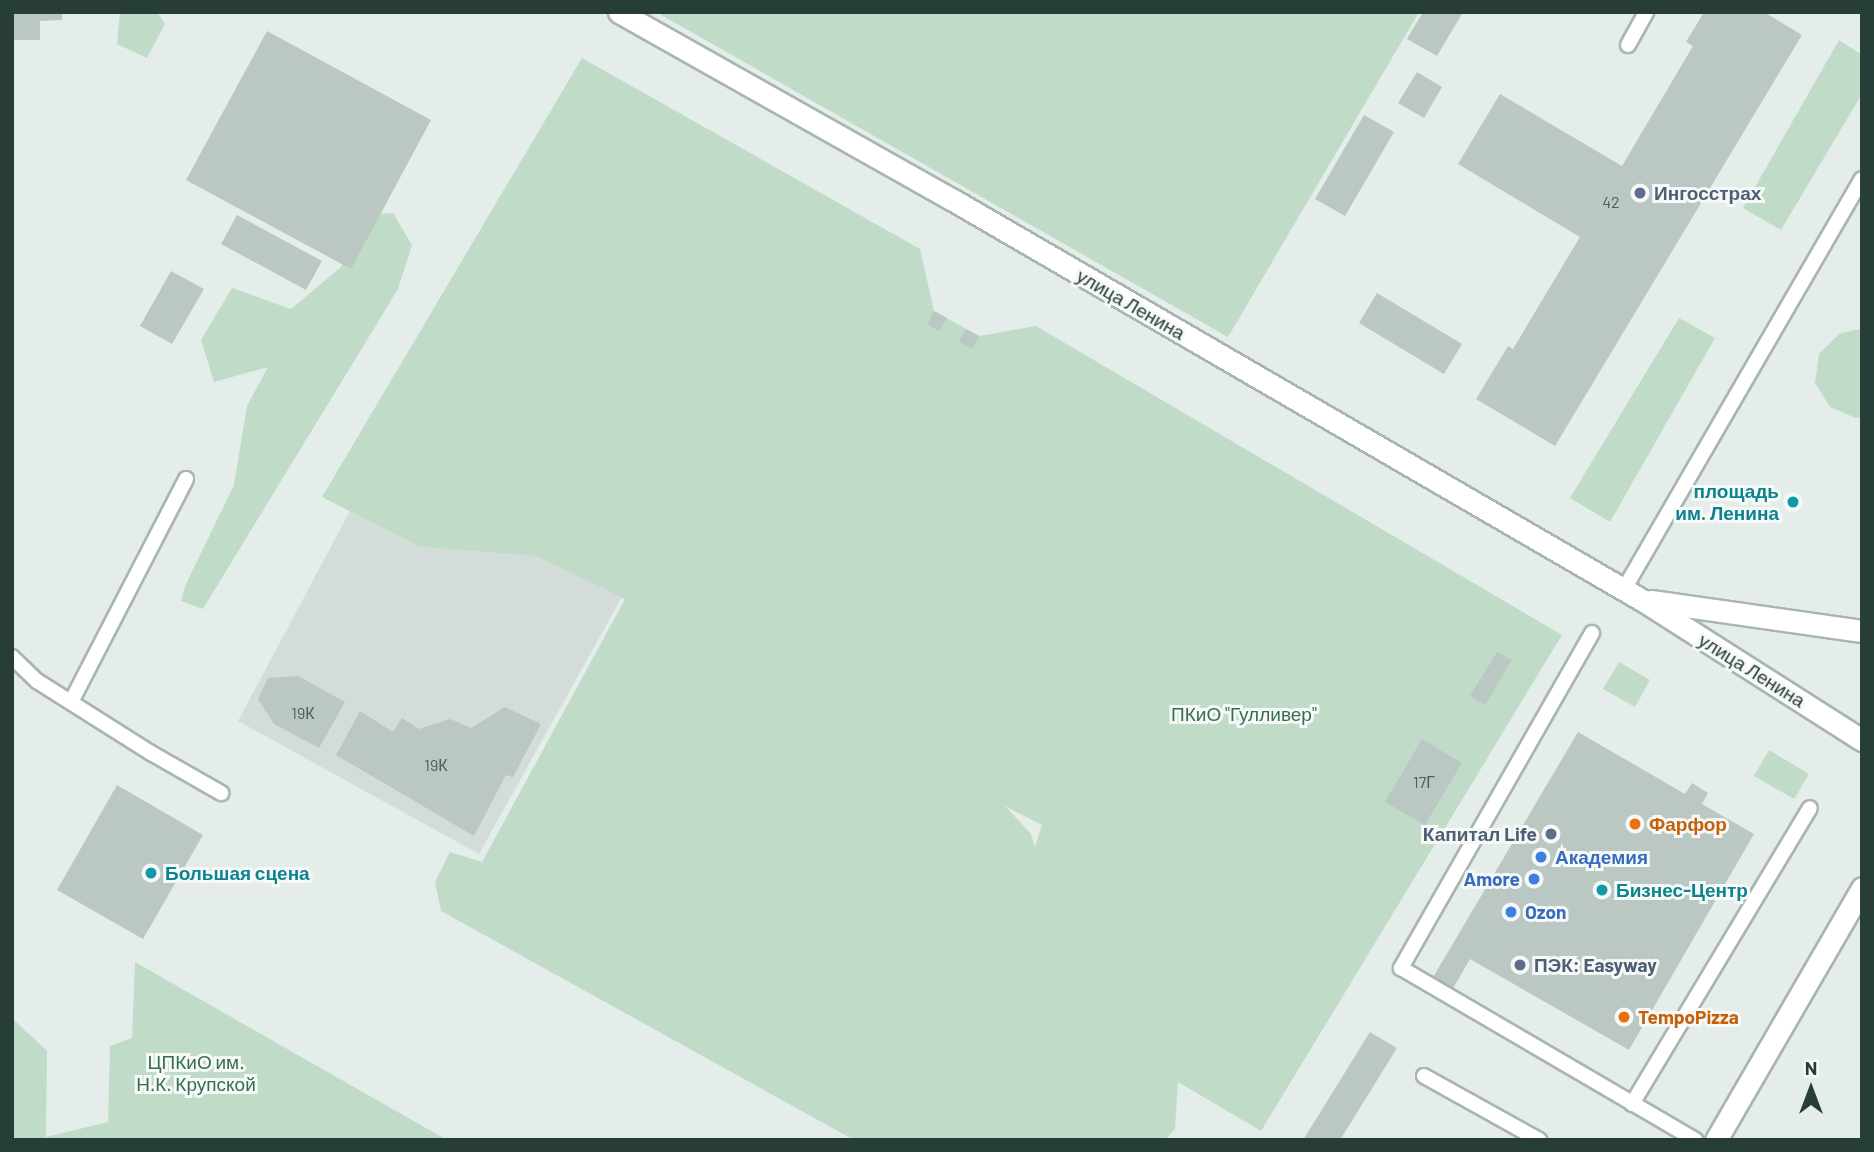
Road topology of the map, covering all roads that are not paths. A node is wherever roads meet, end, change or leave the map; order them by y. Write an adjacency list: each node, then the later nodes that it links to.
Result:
1 (619, 12): 6 (main road, улица Ленина)
2 (1646, 12): 3 (lane)
3 (1628, 45)
4 (1862, 179): 6 (lane)
5 (186, 479): 10 (lane)
6 (1632, 595): 7 (main road, улица Ленина); 11 (main road, улица Ленина)
7 (1862, 631)
8 (1592, 633): 16 (lane)
9 (12, 657): 10 (lane)
10 (71, 702): 12 (lane)
11 (1862, 740)
12 (221, 793)
13 (1810, 808): 16 (lane)
14 (1862, 888): 19 (main road)
15 (1424, 1076): 17 (lane)
16 (1632, 1104): 18 (lane)
17 (1539, 1140)
18 (1695, 1140)
19 (1716, 1140)

